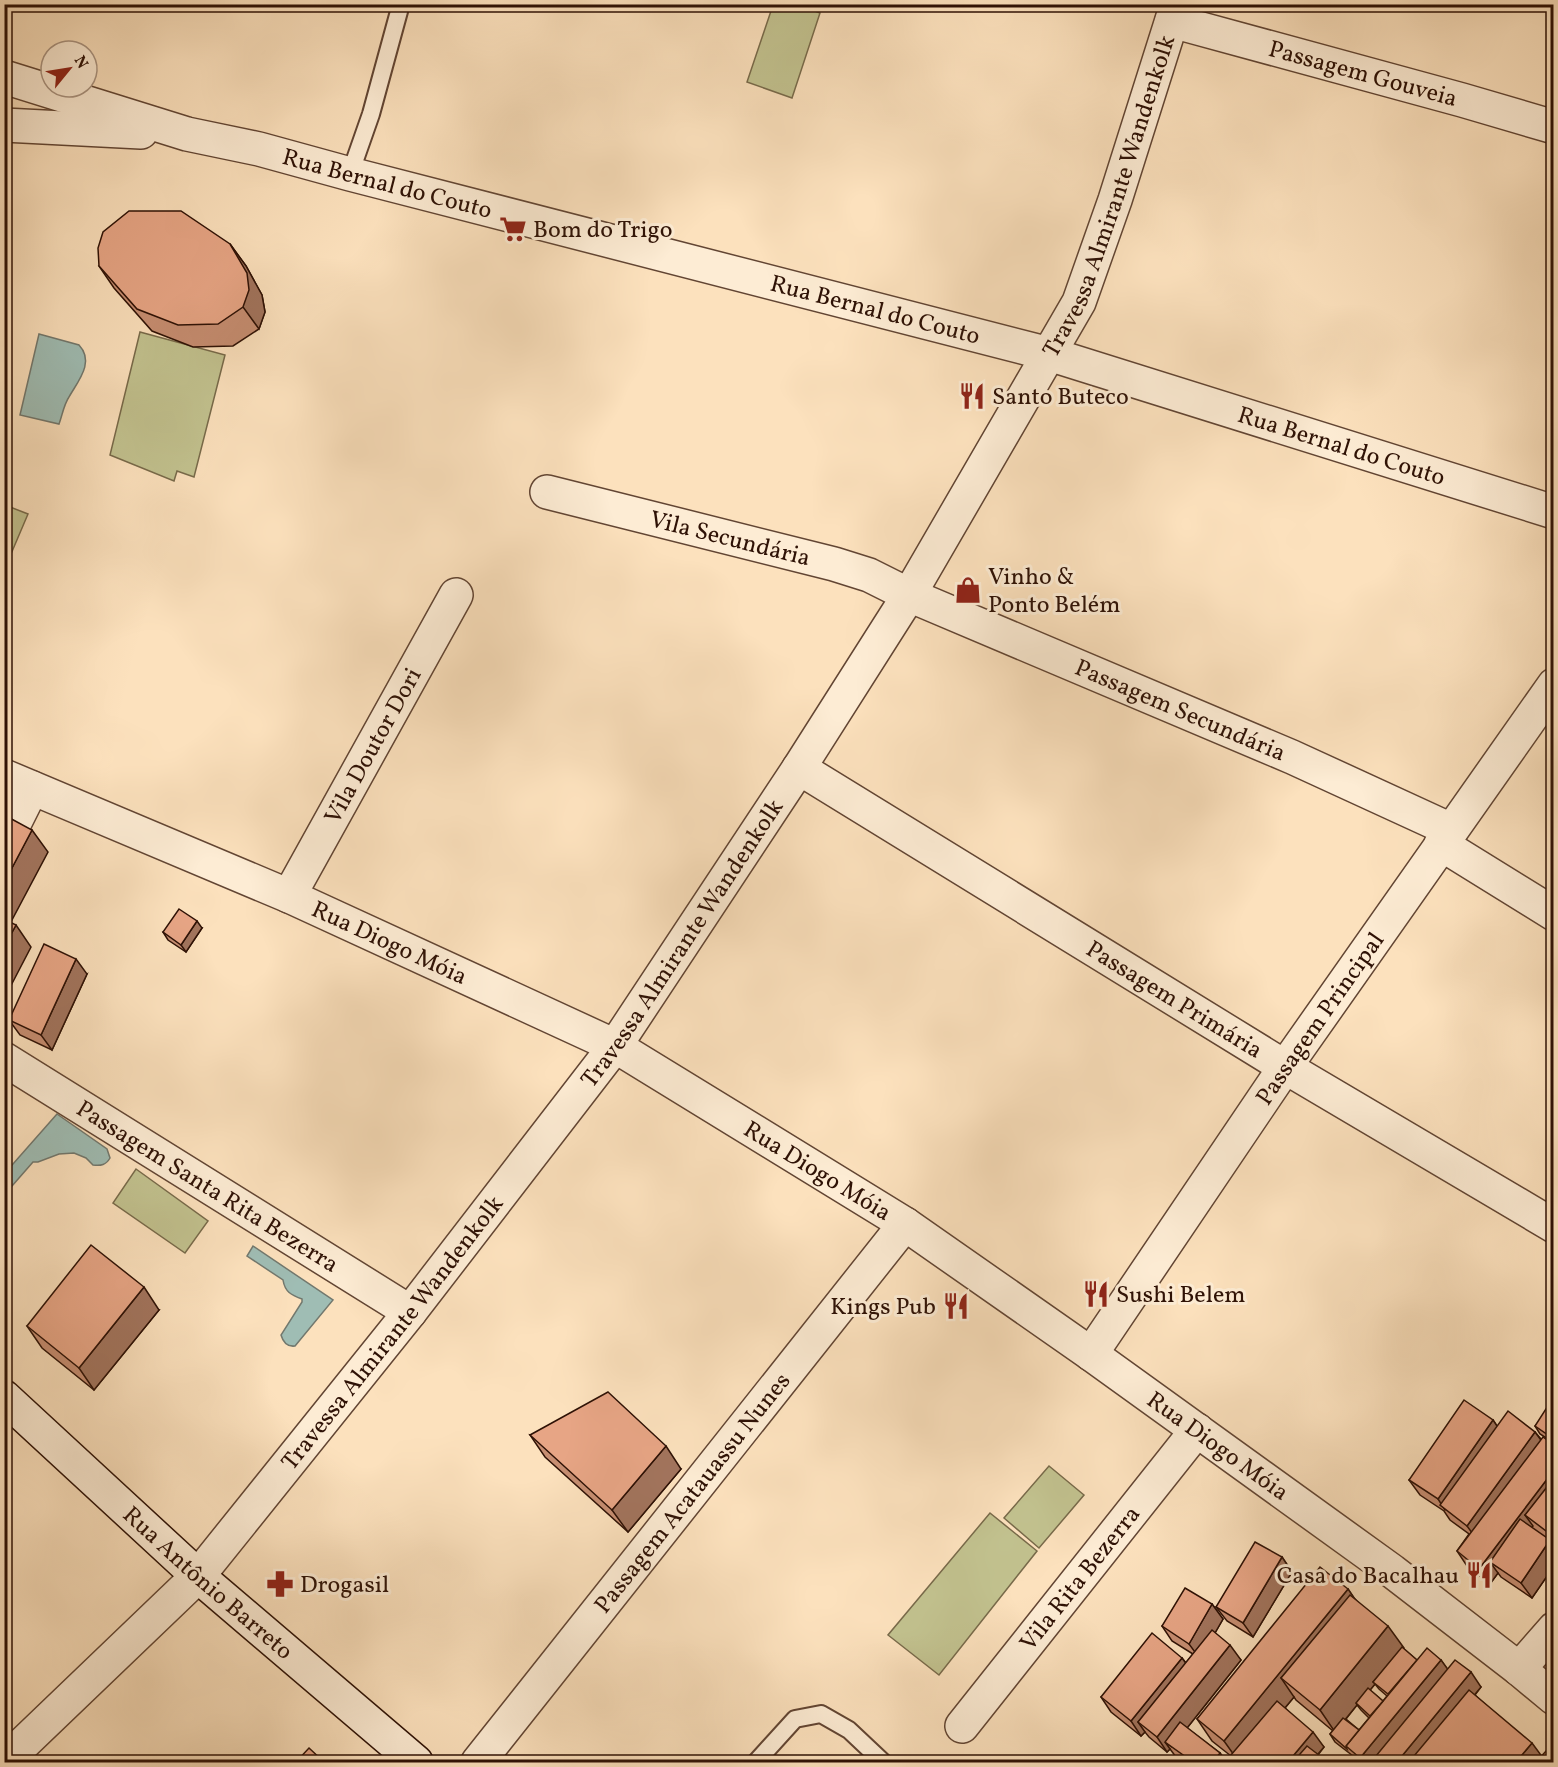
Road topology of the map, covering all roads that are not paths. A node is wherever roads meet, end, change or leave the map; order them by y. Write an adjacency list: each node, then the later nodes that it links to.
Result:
1 (401, 4): 7 (lane)
2 (1174, 13): 5 (street, Passagem Gouveia); 8 (street, Travessa Almirante Wandenkolk)
3 (4, 77): 6 (street, Rua Bernal do Couto)
4 (4, 125): 6 (street, Rua Bernal do Couto)
5 (1554, 127)
6 (187, 134): 7 (street, Rua Bernal do Couto)
7 (350, 174): 8 (street, Rua Bernal do Couto)
8 (1049, 354): 10 (street, Rua Bernal do Couto); 12 (street, Travessa Almirante Wandenkolk)
9 (548, 492): 12 (street, Vila Secundária)
10 (1554, 512)
11 (456, 595): 18 (street, Vila Doutor Dori)
12 (909, 595): 14 (street, Travessa Almirante Wandenkolk); 16 (street, Passagem Secundária)
13 (1554, 685): 16 (street, Passagem Principal)
14 (799, 768): 20 (street, Travessa Almirante Wandenkolk); 22 (street, Passagem Primária)
15 (18, 782): 17 (street); 18 (street, Rua Diogo Móia)
16 (1446, 837): 19 (street, Passagem Secundária); 22 (street, Passagem Principal)
17 (4, 844)
18 (289, 896): 20 (street, Rua Diogo Móia)
19 (1554, 914)
20 (615, 1046): 23 (street, Rua Diogo Móia); 25 (street, Travessa Almirante Wandenkolk)
21 (4, 1059): 25 (street, Passagem Santa Rita Bezerra)
22 (1284, 1066): 24 (street, Passagem Primária); 26 (street, Passagem Principal)
23 (905, 1224): 26 (street, Rua Diogo Móia); 36 (street, Passagem Acatauassu Nunes)
24 (1554, 1226)
25 (410, 1312): 29 (street, Travessa Almirante Wandenkolk)
26 (1090, 1354): 28 (street, Rua Diogo Móia)
27 (4, 1397): 29 (street, Rua Antônio Barreto)
28 (1197, 1430): 31 (street, Rua Diogo Móia); 33 (street, Vila Rita Bezerra)
29 (198, 1576): 34 (street, Travessa Almirante Wandenkolk); 35 (street, Rua Antônio Barreto)
30 (1554, 1629): 31 (street)
31 (1519, 1669): 32 (street, Rua Diogo Móia)
32 (1554, 1698)
33 (962, 1726)
34 (4, 1762)
35 (416, 1762)
36 (478, 1762)
37 (756, 1762): 38 (lane)
38 (883, 1762)

